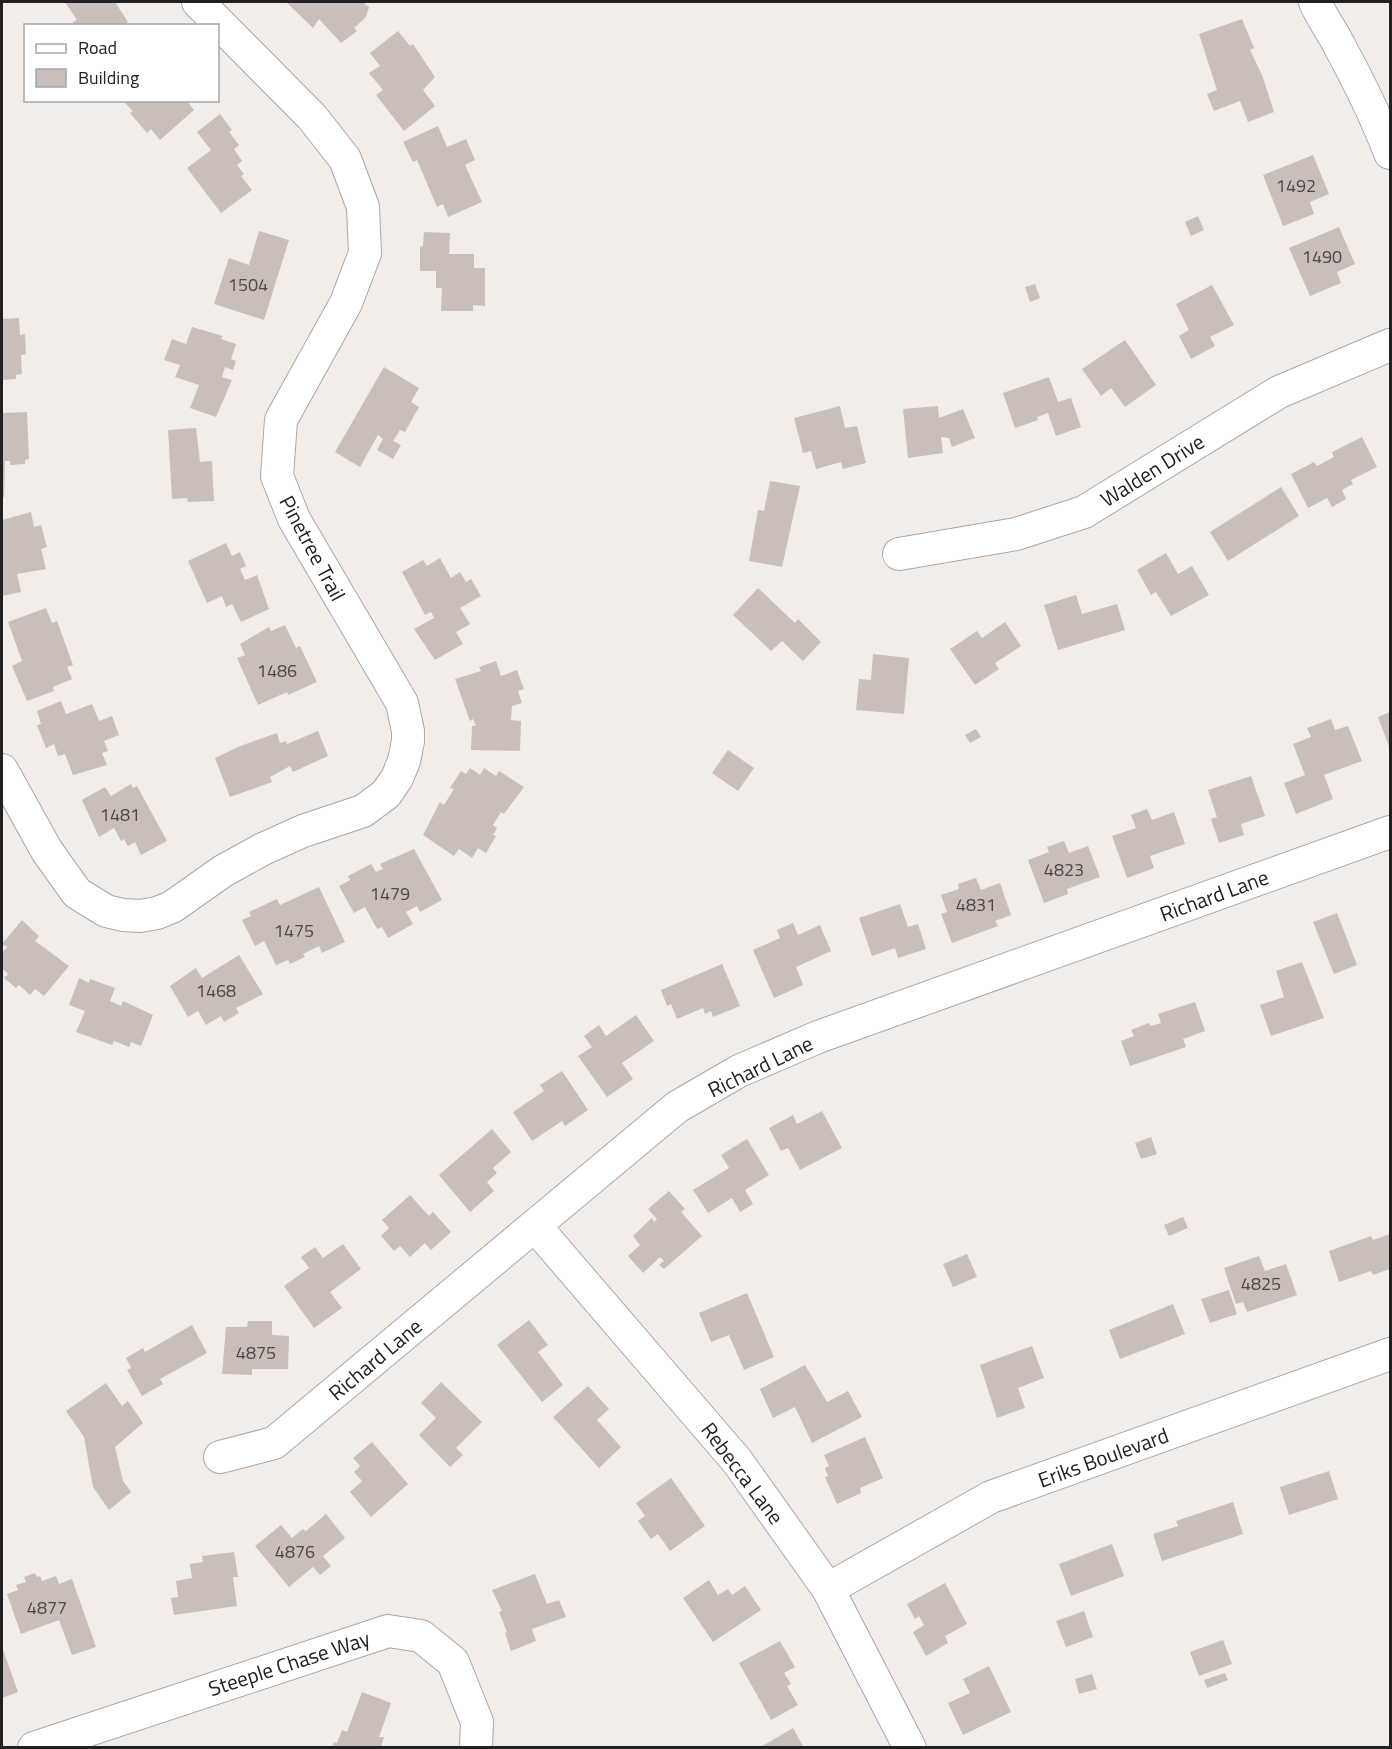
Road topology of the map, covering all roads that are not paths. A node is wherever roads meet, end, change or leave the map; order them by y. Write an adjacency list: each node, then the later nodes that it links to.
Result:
1 (198, 2): 6 (street, Pinetree Trail)
2 (1315, 2): 3 (street)
3 (1390, 153)
4 (1390, 345): 5 (street, Walden Drive)
5 (899, 554)
6 (2, 770)
7 (1390, 832): 8 (street, Richard Lane)
8 (535, 1226): 10 (street, Richard Lane); 11 (street, Rebecca Lane)
9 (1390, 1354): 11 (street, Eriks Boulevard)
10 (220, 1457)
11 (828, 1589): 14 (street, Rebecca Lane)
12 (34, 1748): 13 (street, Steeple Chase Way)
13 (476, 1748)
14 (910, 1748)

